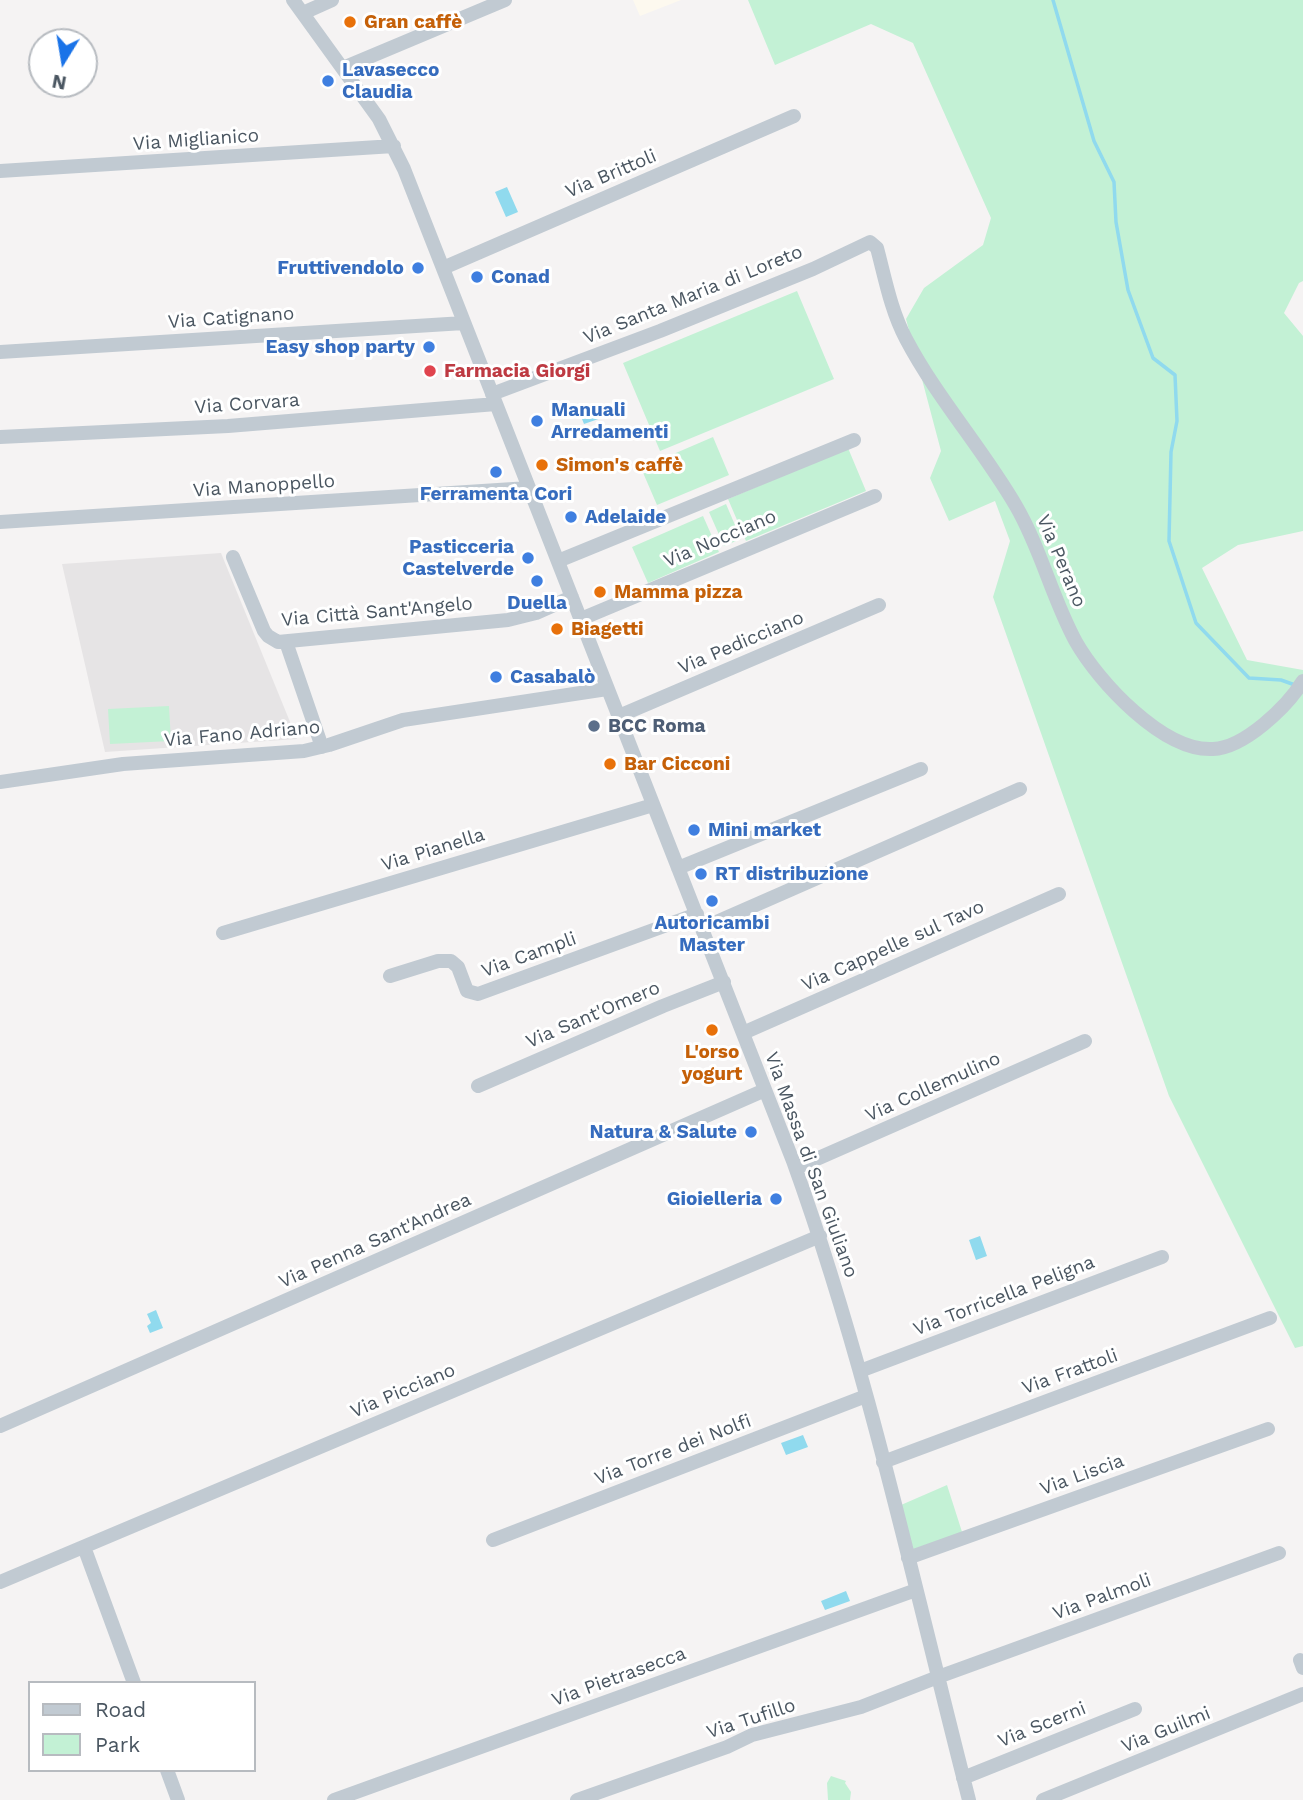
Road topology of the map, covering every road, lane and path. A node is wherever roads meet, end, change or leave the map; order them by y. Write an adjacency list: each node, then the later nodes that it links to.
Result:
1 (293, 0): 4 (street, Via Massa di San Giuliano)
2 (332, 0): 4 (street)
3 (505, 0): 5 (street)
4 (303, 13): 5 (street, Via Massa di San Giuliano)
5 (343, 68): 7 (street, Via Massa di San Giuliano)
6 (794, 116): 10 (street, Via Brittoli)
7 (394, 146): 8 (street, Via Miglianico); 10 (street, Via Massa di San Giuliano)
8 (0, 172)
9 (867, 242): 13 (street, Via Santa Maria di Loreto); 25 (street, Via Perano)
10 (443, 268): 11 (street, Via Massa di San Giuliano)
11 (464, 323): 12 (street, Via Catignano); 13 (street, Via Massa di San Giuliano)
12 (0, 352)
13 (494, 399): 14 (street, Via Corvara); 16 (street, Via Massa di San Giuliano)
14 (0, 437)
15 (854, 440): 20 (street)
16 (529, 488): 18 (street, Via Manoppello); 20 (street, Via Massa di San Giuliano)
17 (875, 496): 23 (street, Via Nocciano)
18 (0, 522)
19 (233, 557): 24 (street, Via Città Sant'Angelo)
20 (558, 561): 21 (street, Via Massa di San Giuliano)
21 (572, 597): 23 (street, Via Massa di San Giuliano); 24 (street, Via Città Sant'Angelo)
22 (879, 605): 27 (street, Via Pedicciano)
23 (581, 619): 26 (street, Via Massa di San Giuliano)
24 (286, 642): 28 (street)
25 (1301, 685)
26 (607, 689): 27 (street, Via Massa di San Giuliano); 28 (street, Via Fano Adriano)
27 (619, 716): 32 (street, Via Massa di San Giuliano)
28 (322, 747): 30 (street, Via Fano Adriano)
29 (921, 769): 33 (street)
30 (0, 782)
31 (1020, 789): 36 (street)
32 (653, 805): 33 (street, Via Massa di San Giuliano); 37 (street, Via Pianella)
33 (678, 868): 35 (street, Via Massa di San Giuliano)
34 (1059, 894): 40 (street, Via Cappelle sul Tavo)
35 (697, 914): 36 (street, Via Massa di San Giuliano); 38 (street, Via Campli)
36 (703, 928): 39 (street, Via Massa di San Giuliano)
37 (223, 933)
38 (390, 976)
39 (724, 982): 40 (street, Via Massa di San Giuliano); 42 (street, Via Sant'Omero)
40 (743, 1033): 43 (street, Via Massa di San Giuliano)
41 (1085, 1041): 44 (street, Via Collemulino)
42 (478, 1086)
43 (765, 1090): 44 (street, Via Massa di San Giuliano); 50 (street, Via Penna Sant'Andrea)
44 (796, 1168): 45 (street, Via Massa di San Giuliano)
45 (820, 1236): 48 (street, Via Massa di San Giuliano); 54 (street, Via Picciano)
46 (1162, 1257): 48 (street, Via Torricella Peligna)
47 (1270, 1318): 52 (street, Via Frattoli)
48 (860, 1371): 49 (street, Via Massa di San Giuliano)
49 (866, 1396): 52 (street, Via Massa di San Giuliano); 53 (street, Via Torre dei Nolfi)
50 (0, 1426)
51 (1268, 1429): 56 (street, Via Liscia)
52 (883, 1462): 56 (street, Via Massa di San Giuliano)
53 (493, 1540)
54 (84, 1547): 57 (street, Via Picciano); 60 (street)
55 (1279, 1553): 59 (street, Via Palmoli)
56 (908, 1558): 58 (street, Via Massa di San Giuliano)
57 (0, 1582)
58 (916, 1590): 59 (street, Via Massa di San Giuliano); 66 (street, Via Pietrasecca)
59 (938, 1677): 64 (street, Via Massa di San Giuliano); 67 (street, Via Tufillo)
60 (133, 1681)
61 (1303, 1694): 69 (street, Via Guilmi)
62 (1135, 1709): 64 (street, Via Scerni)
63 (168, 1772): 65 (street)
64 (963, 1778): 68 (street, Via Massa di San Giuliano)
65 (178, 1800)
66 (334, 1800)
67 (577, 1800)
68 (969, 1800)
69 (1043, 1800)

